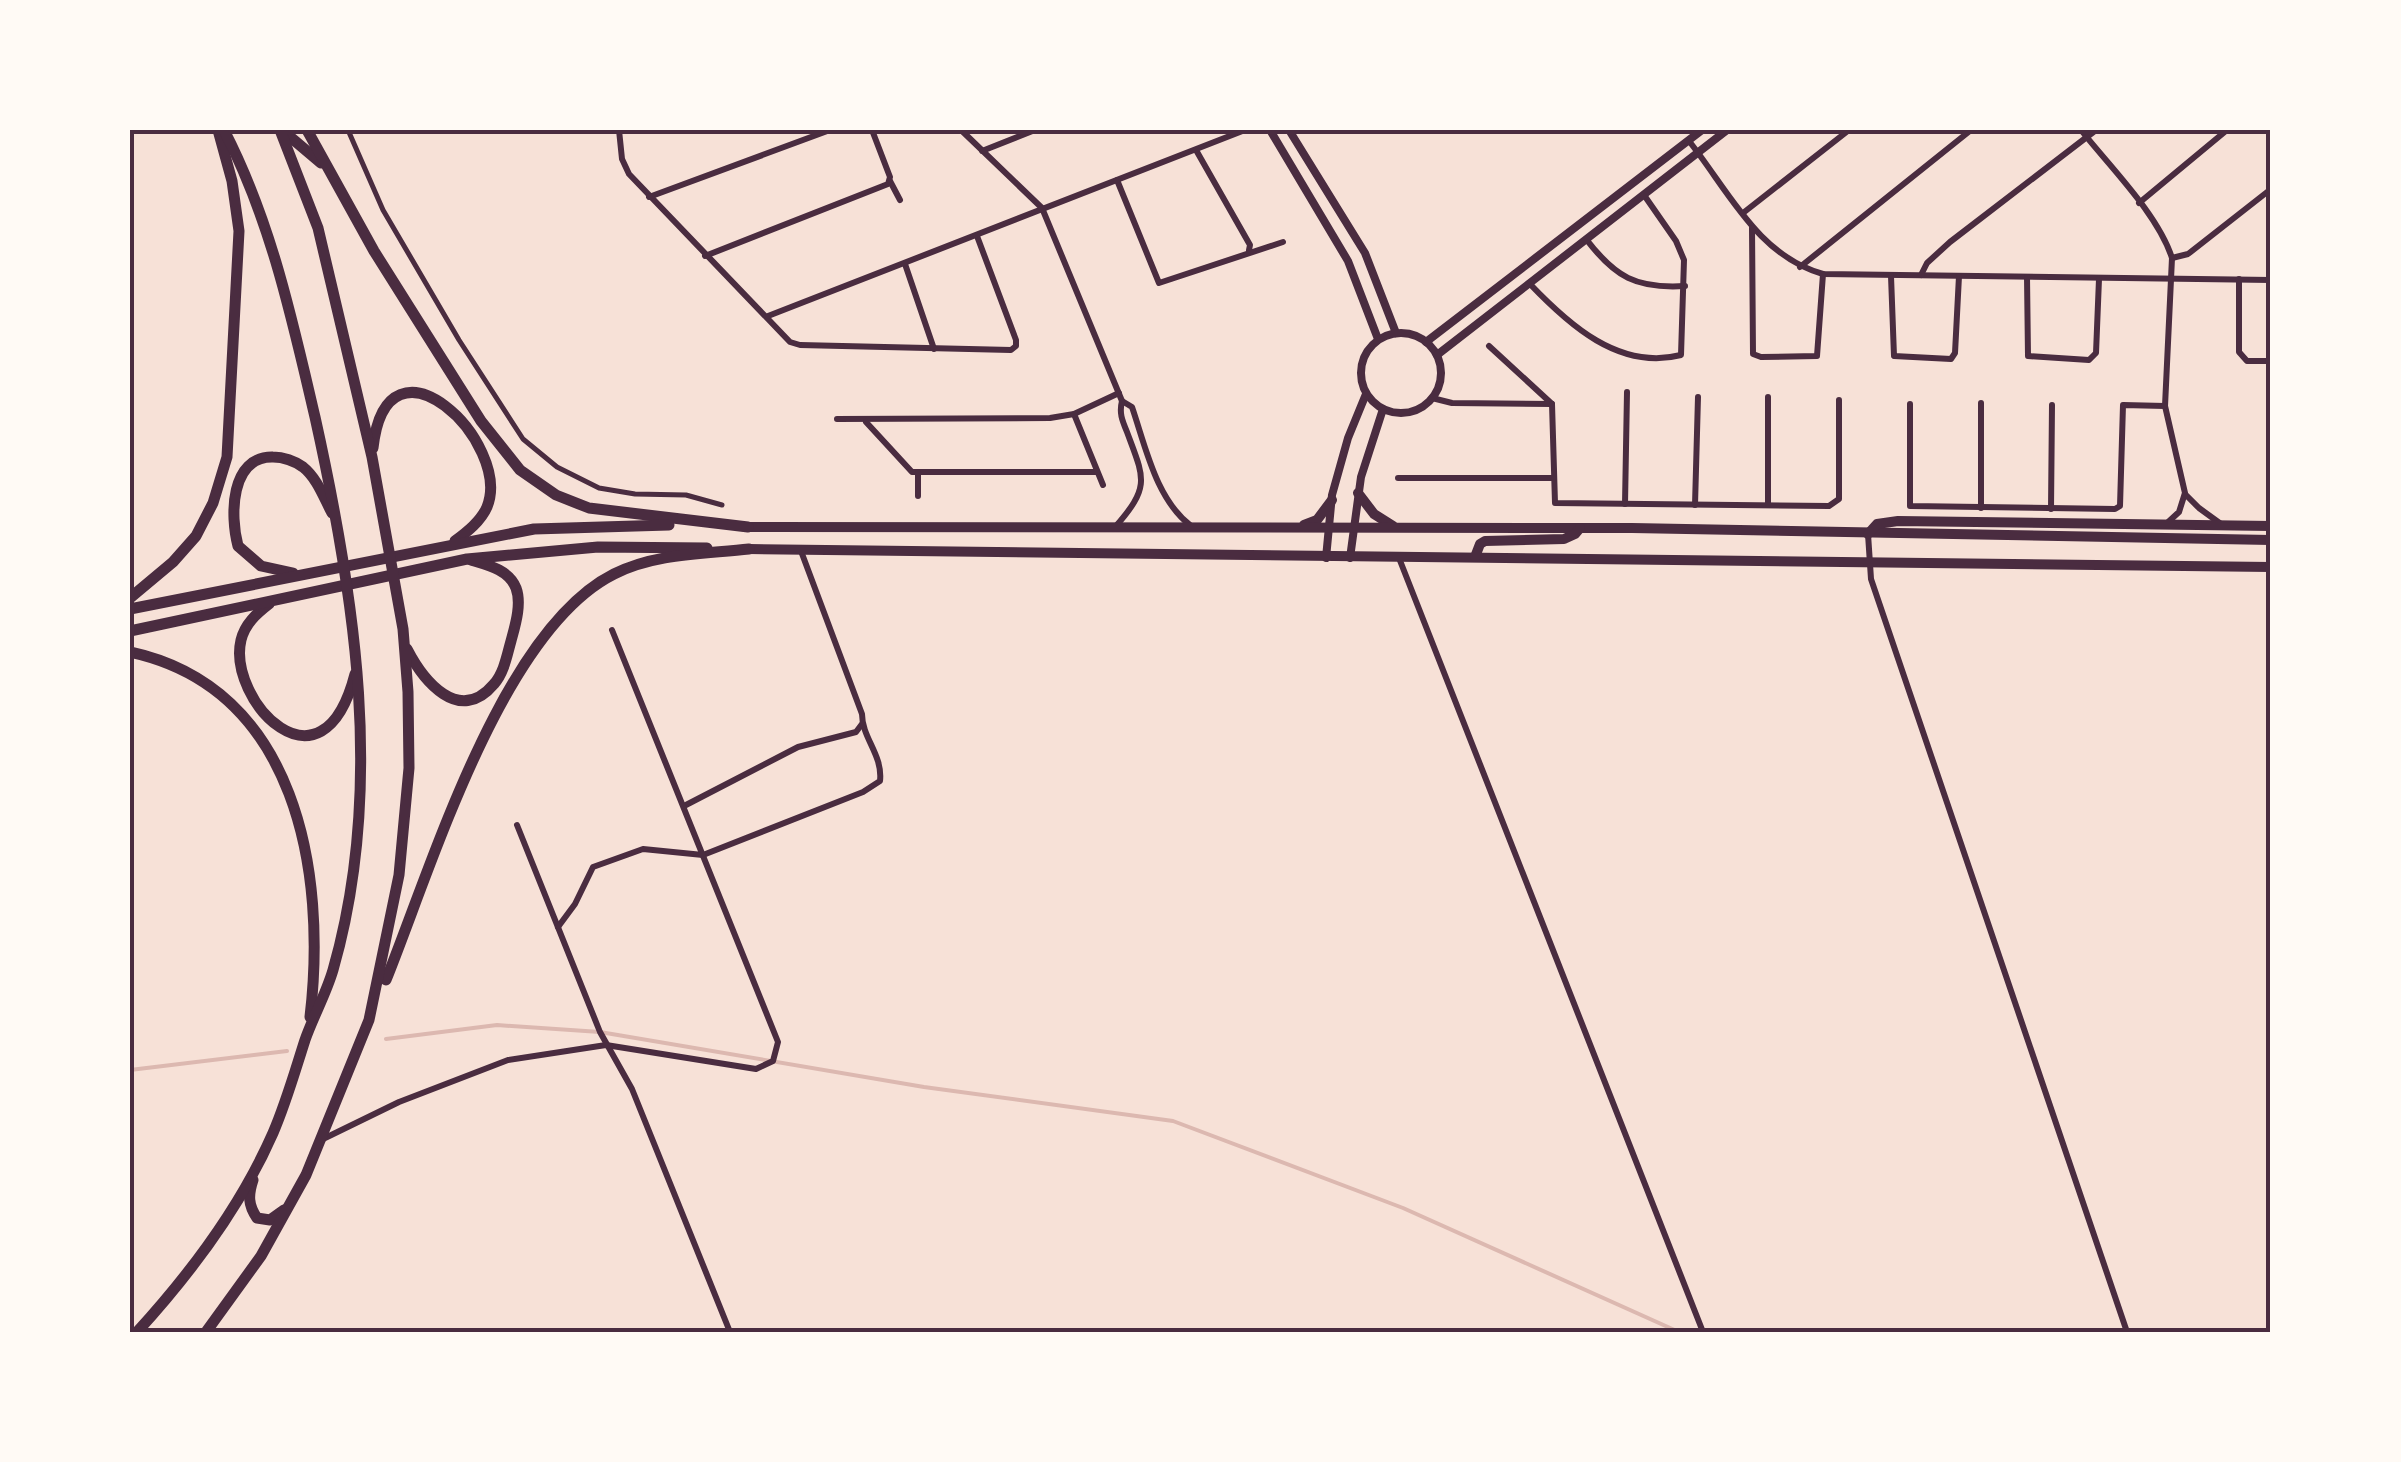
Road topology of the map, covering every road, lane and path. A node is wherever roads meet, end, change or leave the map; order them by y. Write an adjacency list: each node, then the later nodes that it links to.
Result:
1 (221, 130): 106 (highway); 120 (highway)
2 (281, 130): 25 (highway); 79 (highway)
3 (307, 130): 25 (highway)
4 (348, 130): 90 (street)
5 (619, 130): 30 (street)
6 (830, 130): 30 (street)
7 (872, 130): 27 (street)
8 (961, 130): 23 (street)
9 (1035, 130): 23 (street)
10 (1245, 130): 22 (street)
11 (1270, 130): 57 (street)
12 (1289, 130): 56 (street)
13 (1702, 130): 21 (street)
14 (1727, 130): 24 (street)
15 (1850, 130): 34 (street)
16 (1971, 130): 43 (street)
17 (2081, 130): 20 (street)
18 (2096, 130): 20 (street)
19 (2227, 130): 32 (street)
20 (2087, 138): 32 (street); 46 (street)
21 (1689, 140): 24 (street); 58 (street)
22 (1196, 150): 26 (street); 39 (street)
23 (982, 151): 33 (street)
24 (1698, 152): 29 (street); 34 (street)
25 (331, 173): 99 (highway)
26 (1117, 180): 33 (street); 39 (street)
27 (890, 181): 31 (street); 40 (street)
28 (2271, 190): 41 (street)
29 (1644, 195): 37 (street); 54 (street)
30 (649, 197): 40 (street)
31 (900, 200)
32 (2138, 202): 41 (street)
33 (1042, 208): 36 (street); 65 (street)
34 (1743, 214): 35 (street)
35 (1752, 227): 43 (street); 44 (street)
36 (976, 236): 42 (street); 60 (street)
37 (1586, 239): 53 (street); 54 (street)
38 (1283, 242): 39 (street)
39 (1249, 250)
40 (706, 256): 55 (street)
41 (2172, 258): 50 (street)
42 (906, 264): 55 (street); 60 (street)
43 (1800, 268): 44 (street)
44 (1823, 274): 45 (street)
45 (1891, 276): 46 (street); 47 (street)
46 (1920, 276): 47 (street)
47 (1959, 276): 48 (street)
48 (2027, 277): 49 (street); 49 (street)
49 (2099, 278): 50 (street)
50 (2170, 279): 51 (street); 74 (street)
51 (2239, 280): 52 (street); 62 (street)
52 (2271, 280)
53 (1529, 284): 54 (street); 61 (street)
54 (1685, 286)
55 (768, 316): 60 (street)
56 (1396, 333): 57 (street); 58 (street)
57 (1378, 339): 64 (street)
58 (1426, 342): 61 (street)
59 (1489, 346): 71 (street)
60 (934, 348)
61 (1437, 354): 67 (street)
62 (2271, 360)
63 (1627, 392): 89 (street)
64 (1366, 394): 75 (street); 88 (street)
65 (1120, 397): 76 (street); 97 (street); 100 (street)
66 (1768, 397): 92 (street)
67 (1432, 398): 71 (street); 75 (street)
68 (1698, 398): 91 (street)
69 (1840, 400): 92 (street)
70 (1981, 403): 93 (street)
71 (1552, 404): 83 (street)
72 (1910, 404): 93 (street)
73 (2052, 404): 94 (street)
74 (2165, 406): 85 (street); 94 (street)
75 (1384, 409): 86 (street)
76 (1074, 414): 78 (street); 80 (street)
77 (837, 420): 78 (street)
78 (865, 421): 81 (street)
79 (372, 457): 109 (highway); 125 (highway)
80 (1097, 472): 81 (street); 84 (street)
81 (918, 474): 87 (street)
82 (1398, 478): 83 (street)
83 (1553, 478): 89 (street)
84 (1103, 485)
85 (2184, 492): 95 (street); 96 (street)
86 (1358, 494): 103 (street); 105 (main road)
87 (918, 496)
88 (1332, 500): 101 (main road); 102 (street)
89 (1626, 504): 91 (street)
90 (722, 505)
91 (1696, 505): 92 (street)
92 (1768, 506)
93 (1981, 508): 94 (street)
94 (2051, 509)
95 (2165, 525): 96 (main road); 107 (main road)
96 (2223, 525): 98 (main road)
97 (1116, 526): 99 (main road); 100 (main road)
98 (2271, 526)
99 (748, 527): 109 (highway)
100 (1192, 527): 101 (main road)
101 (1297, 528): 102 (main road)
102 (1330, 528): 103 (main road); 113 (street)
103 (1352, 528): 105 (main road); 114 (street)
104 (1580, 528): 105 (main road); 107 (main road); 112 (main road)
105 (1398, 529)
106 (340, 531): 119 (highway); 127 (highway)
107 (1868, 534): 108 (main road); 117 (street)
108 (2271, 540)
109 (452, 542): 119 (highway)
110 (749, 549): 111 (main road); 116 (highway); 133 (highway)
111 (801, 550): 113 (main road); 128 (street)
112 (1475, 557): 115 (main road); 117 (main road)
113 (1326, 558): 114 (main road)
114 (1350, 558): 115 (main road)
115 (1399, 558): 142 (street)
116 (468, 559): 121 (highway); 125 (highway)
117 (1868, 560): 118 (main road); 143 (street)
118 (2271, 567)
119 (310, 573): 122 (highway)
120 (130, 598)
121 (274, 600): 124 (highway); 127 (highway)
122 (130, 609)
123 (612, 630): 129 (street)
124 (130, 631)
125 (404, 642): 133 (highway)
126 (130, 652): 134 (highway)
127 (358, 665): 134 (highway)
128 (862, 724): 129 (street); 131 (street)
129 (684, 806): 131 (street)
130 (517, 825): 132 (street)
131 (703, 855): 132 (street); 135 (street)
132 (558, 927): 135 (street)
133 (369, 1020): 136 (highway)
134 (308, 1033): 137 (highway)
135 (606, 1044): 136 (street); 141 (street)
136 (321, 1140): 138 (highway)
137 (257, 1166): 138 (highway); 139 (highway)
138 (288, 1208): 140 (highway)
139 (137, 1332)
140 (206, 1332)
141 (730, 1332)
142 (1703, 1332)
143 (2127, 1332)

